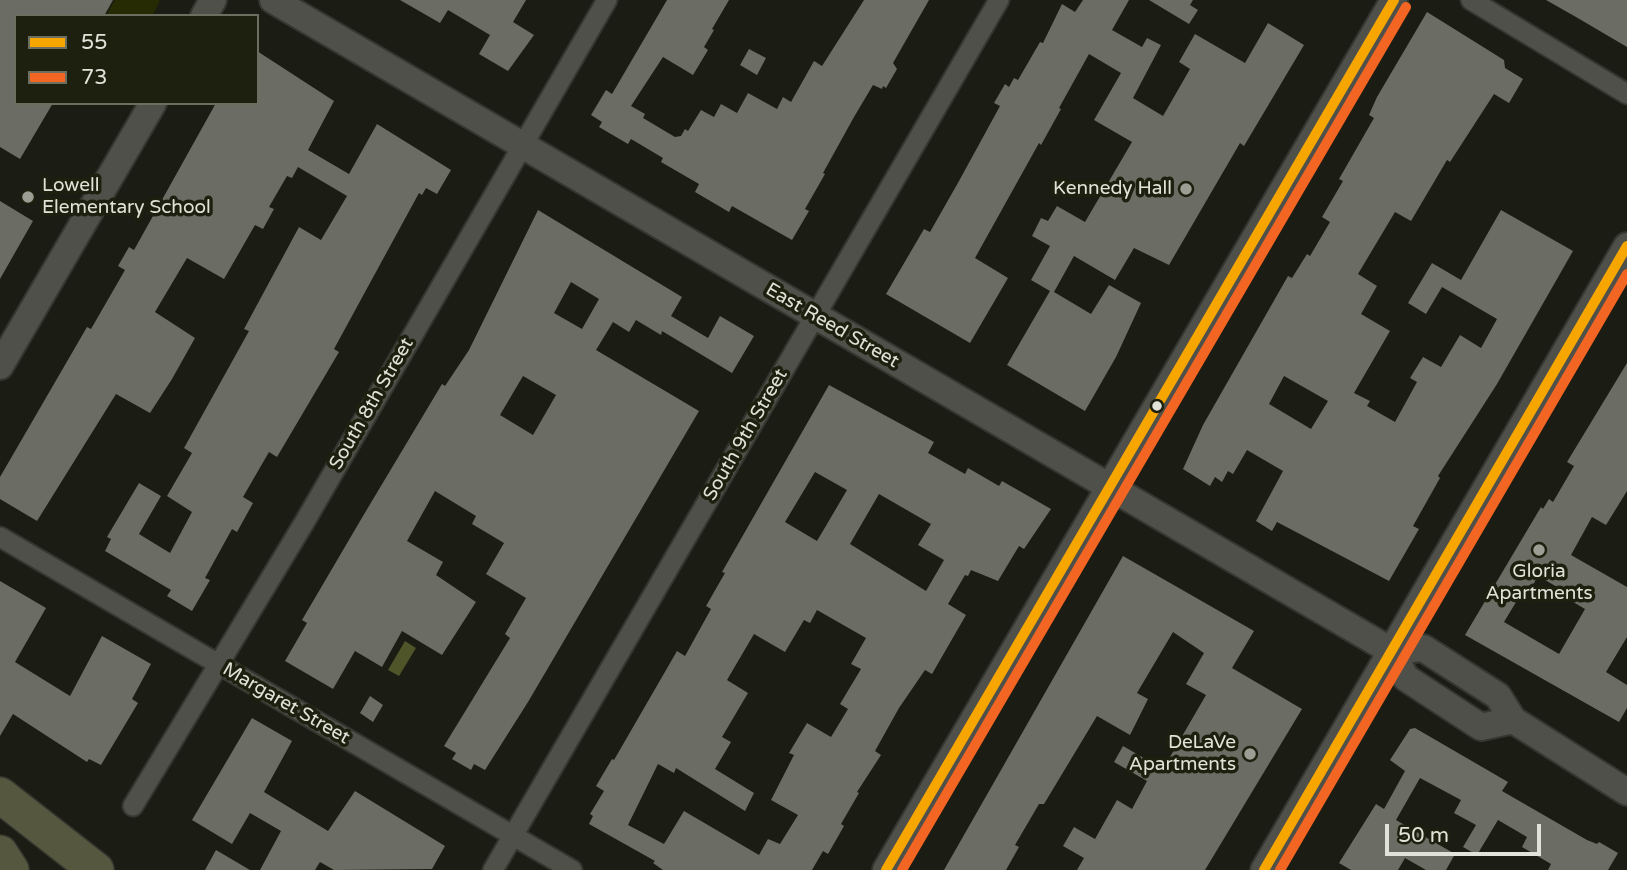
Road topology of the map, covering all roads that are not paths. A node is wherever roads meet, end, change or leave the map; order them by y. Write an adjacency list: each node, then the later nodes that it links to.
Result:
1 (273, 0): 8 (street, East Reed Street)
2 (607, 0): 8 (street, South 8th Street)
3 (999, 0): 10 (street, South 9th Street)
4 (1394, 0): 12 (street)
5 (1471, 0): 6 (street)
6 (1627, 94)
7 (152, 105): 11 (street)
8 (522, 146): 10 (street, East Reed Street); 15 (street, South 8th Street)
9 (1627, 246): 14 (street)
10 (815, 317): 12 (street, East Reed Street); 20 (street, South 9th Street)
11 (0, 366)
12 (1108, 487): 14 (street, East Reed Street); 26 (street)
13 (0, 537): 15 (street, Margaret Street)
14 (1391, 651): 16 (street); 16 (street, East Reed Street); 27 (street)
15 (218, 665): 19 (street, South 8th Street); 20 (street, Margaret Street)
16 (1513, 720): 17 (street)
17 (1627, 792)
18 (0, 795): 23 (highway)
19 (134, 806)
20 (512, 835): 24 (street, South 9th Street); 25 (street, Margaret Street)
21 (0, 852): 22 (highway)
22 (10, 870)
23 (96, 870)
24 (493, 870)
25 (572, 870)
26 (886, 870)
27 (1264, 870)

